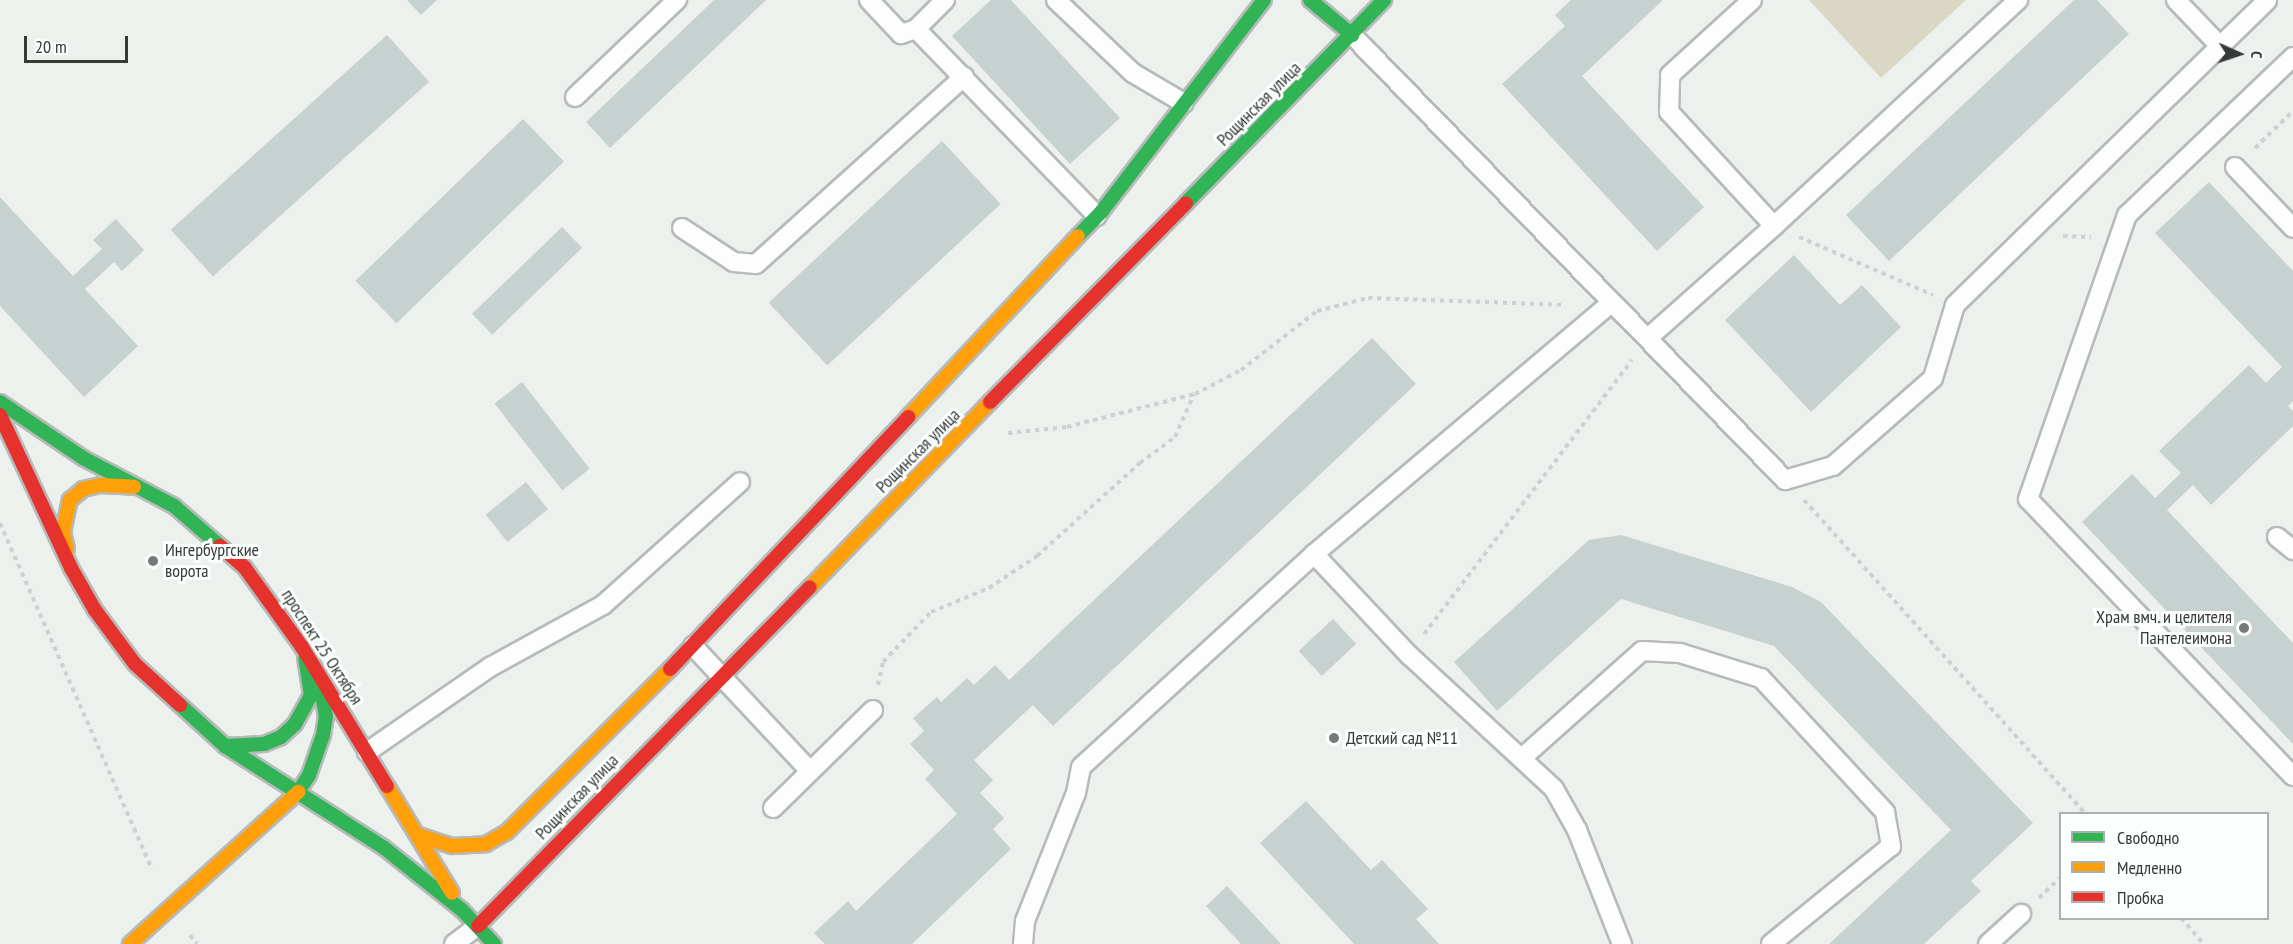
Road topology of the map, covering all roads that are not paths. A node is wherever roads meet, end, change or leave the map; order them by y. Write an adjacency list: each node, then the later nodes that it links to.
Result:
1 (677, 0): 17 (lane)
2 (869, 0): 12 (lane)
3 (945, 0): 12 (lane)
4 (1056, 0): 18 (lane)
5 (1264, 0): 18 (street, Рощинская улица)
6 (1310, 0): 13 (street)
7 (1383, 0): 13 (street, Рощинская улица)
8 (1752, 0): 21 (lane)
9 (2018, 0): 21 (lane)
10 (2176, 0): 14 (lane)
11 (2266, 0): 14 (lane)
12 (916, 29): 16 (lane)
13 (1352, 35): 24 (lane); 36 (street, Рощинская улица)
14 (2220, 46): 25 (lane)
15 (2293, 57): 42 (lane)
16 (964, 77): 20 (lane); 22 (lane)
17 (575, 97)
18 (1185, 103): 20 (street, Рощинская улица)
19 (2235, 167): 23 (lane)
20 (1097, 216): 34 (street, Рощинская улица)
21 (1774, 226): 25 (lane)
22 (682, 228)
23 (2293, 228)
24 (1611, 303): 25 (lane); 32 (lane)
25 (1648, 338)
26 (0, 402): 29 (street, проспект 25 Октября)
27 (0, 415): 33 (street, проспект 25 Октября)
28 (740, 482): 39 (lane)
29 (148, 492): 33 (street); 35 (street, проспект 25 Октября)
30 (2277, 537): 31 (lane)
31 (2293, 550)
32 (1314, 554): 40 (lane); 52 (lane)
33 (71, 568): 38 (street, проспект 25 Октября)
34 (693, 646): 36 (lane); 45 (street, Рощинская улица)
35 (302, 647): 38 (street); 39 (street, проспект 25 Октября); 43 (street)
36 (722, 675): 41 (lane); 48 (street, Рощинская улица)
37 (873, 710): 41 (lane)
38 (225, 746): 43 (street, проспект 25 Октября)
39 (367, 752): 45 (street, проспект 25 Октября)
40 (1523, 757): 53 (lane); 54 (lane)
41 (810, 771): 44 (lane)
42 (2293, 776)
43 (298, 792): 46 (street, проспект 25 Октября); 49 (street)
44 (773, 808)
45 (418, 835): 46 (street, проспект 25 Октября)
46 (462, 910): 48 (street, проспект 25 Октября)
47 (2021, 914): 55 (lane)
48 (478, 926): 50 (lane); 51 (street, проспект 25 Октября)
49 (130, 944)
50 (454, 944)
51 (494, 944)
52 (1023, 944)
53 (1622, 944)
54 (1771, 944)
55 (1988, 944)

